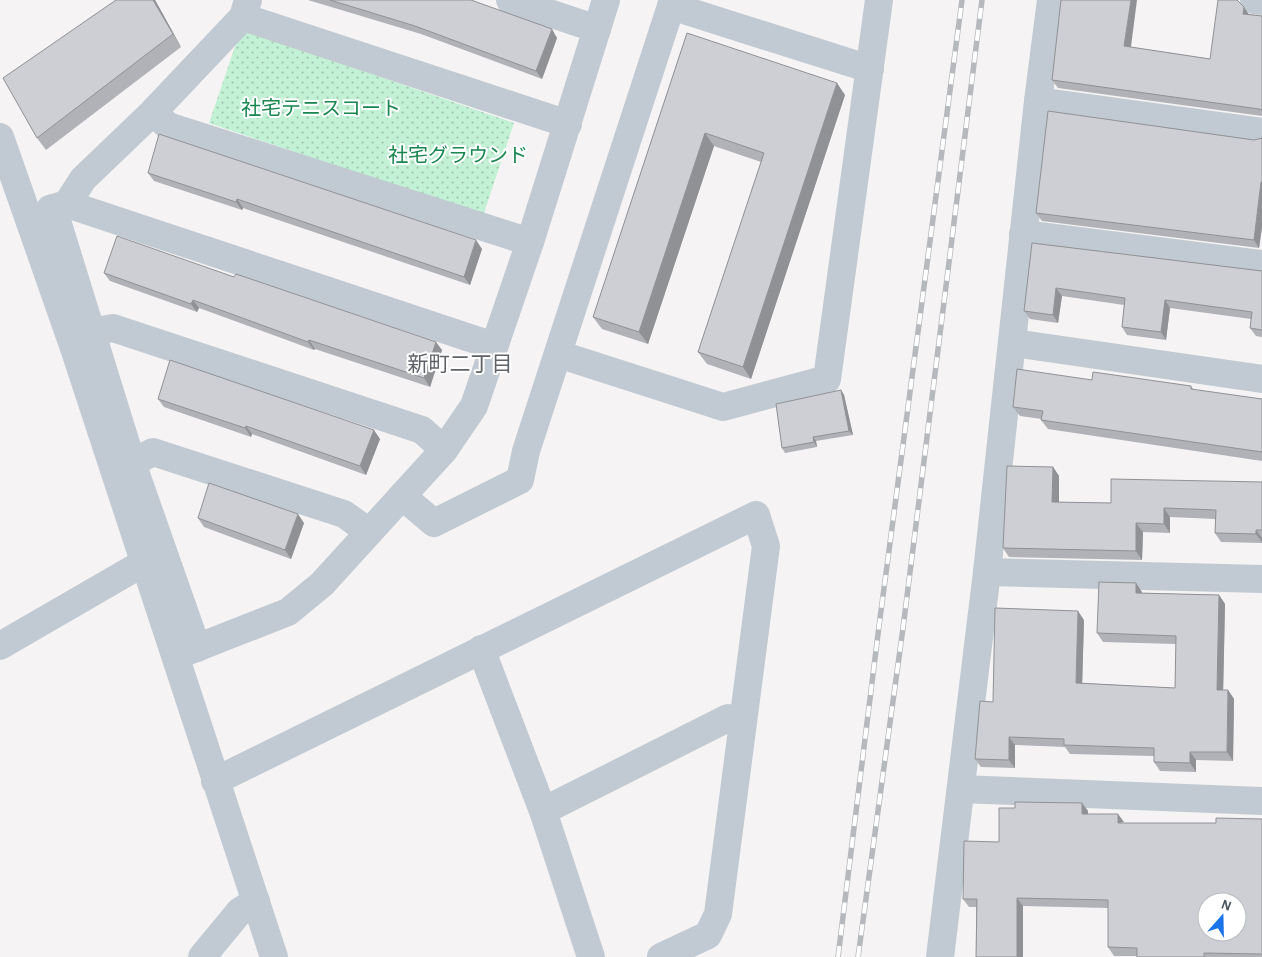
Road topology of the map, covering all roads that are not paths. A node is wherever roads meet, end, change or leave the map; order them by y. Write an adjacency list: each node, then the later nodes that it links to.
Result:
1 (510, 0): 9 (street)
2 (606, 0): 9 (street)
3 (879, 0): 10 (street)
4 (1051, 0): 11 (street)
5 (1254, 0): 6 (street)
6 (1262, 1)
7 (672, 3): 10 (street); 24 (street)
8 (245, 8): 12 (street); 13 (street)
9 (597, 29): 13 (street)
10 (870, 68): 24 (street)
11 (1038, 101): 14 (street); 18 (street)
12 (153, 112): 16 (street); 19 (street)
13 (568, 124): 19 (street)
14 (1262, 132)
15 (0, 137): 17 (street)
16 (60, 206): 17 (street); 21 (street); 23 (street)
17 (26, 215): 30 (street)
18 (1023, 234): 20 (street); 22 (street)
19 (530, 242): 23 (street)
20 (1262, 264)
21 (91, 332): 26 (street); 27 (street)
22 (1013, 342): 25 (street); 31 (street)
23 (494, 346): 26 (street)
24 (558, 354): 28 (street)
25 (1262, 379)
26 (444, 450): 28 (street)
27 (132, 463): 29 (street); 35 (street)
28 (402, 496): 29 (street)
29 (369, 532): 35 (street)
30 (145, 562): 33 (street); 35 (street)
31 (987, 572): 32 (street); 38 (street)
32 (1262, 579)
33 (0, 646)
34 (481, 649): 36 (street); 37 (street); 40 (street)
35 (186, 652): 37 (street)
36 (742, 720): 40 (street); 45 (street)
37 (215, 781): 41 (street)
38 (961, 790): 39 (street); 46 (street)
39 (1262, 801)
40 (543, 811): 44 (street)
41 (256, 901): 42 (street); 43 (street)
42 (202, 957)
43 (274, 957)
44 (592, 957)
45 (661, 957)
46 (940, 957)

